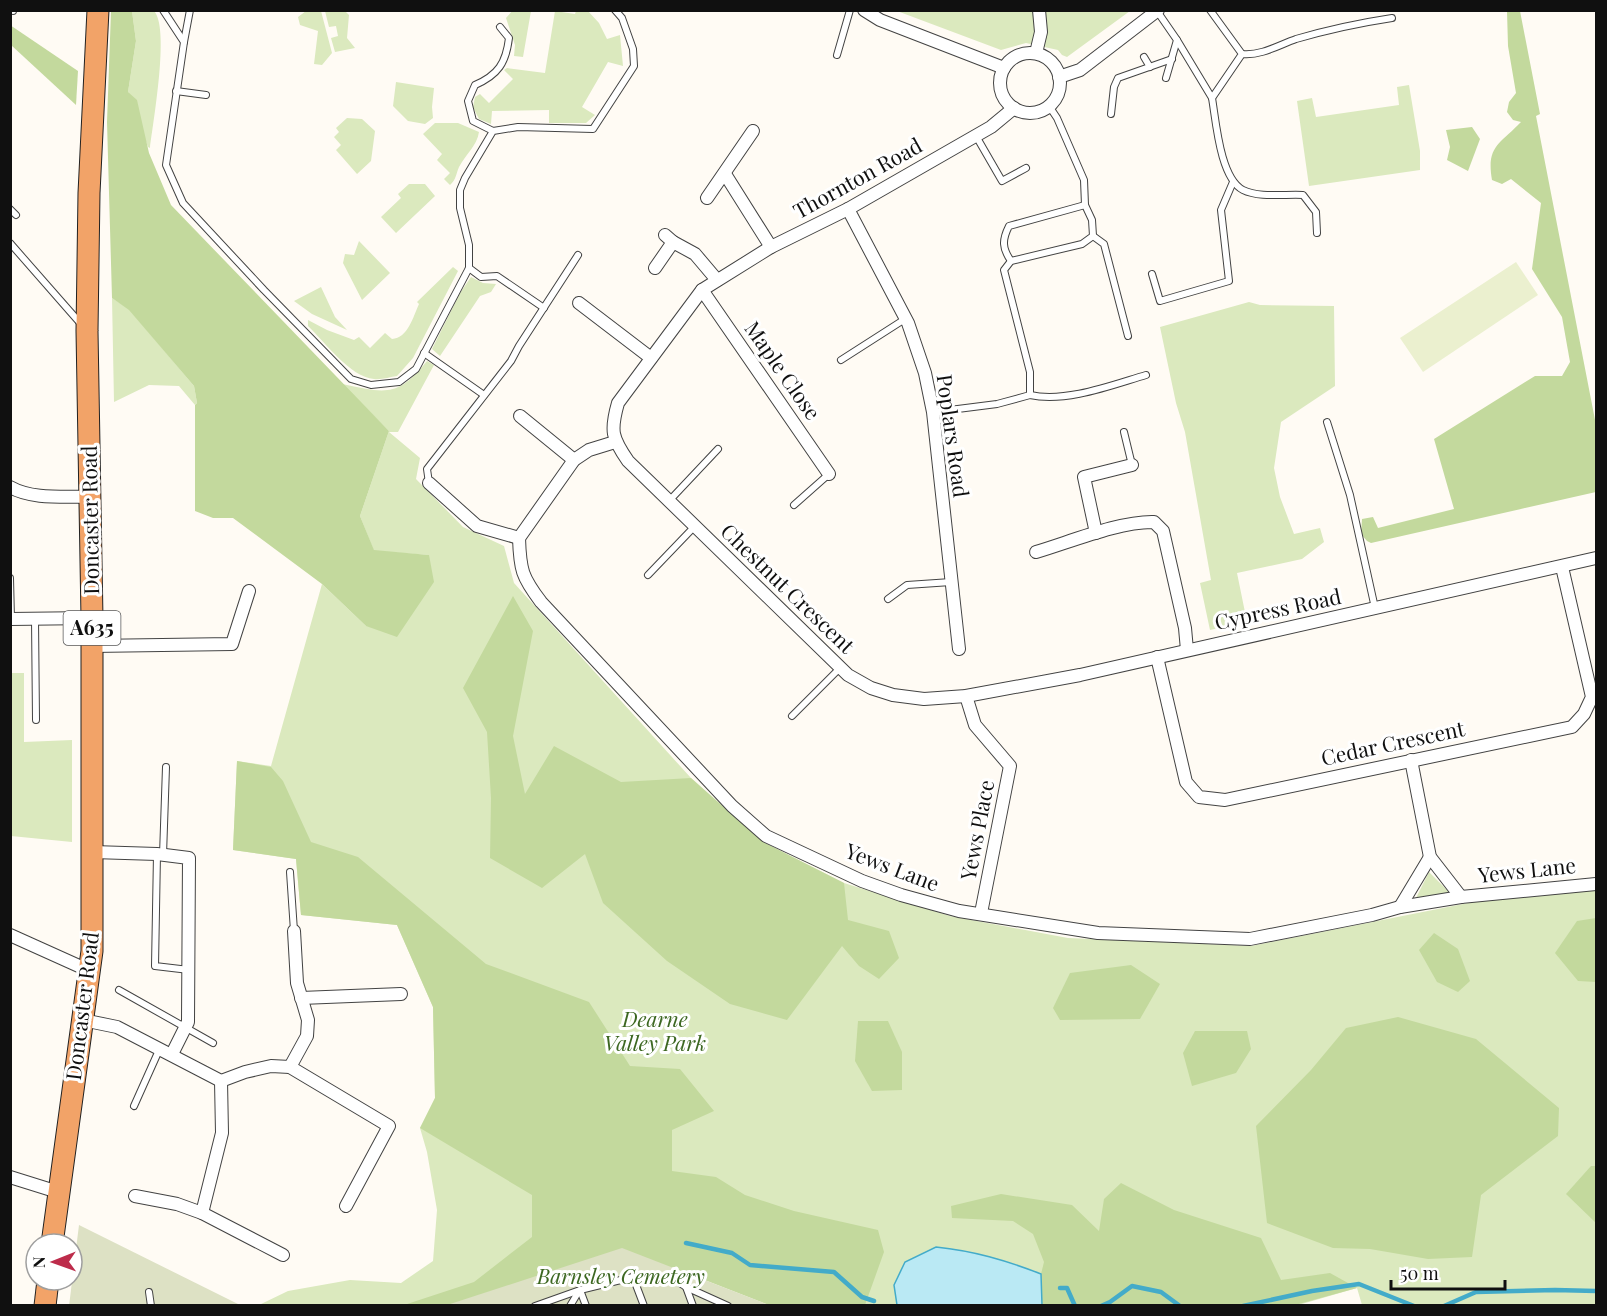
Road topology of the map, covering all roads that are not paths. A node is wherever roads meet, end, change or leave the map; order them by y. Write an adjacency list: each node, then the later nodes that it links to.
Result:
1 (98, 10): 54 (highway, Doncaster Road / A635)
2 (163, 10): 13 (lane)
3 (190, 10): 13 (lane)
4 (615, 10): 29 (lane)
5 (850, 10): 16 (lane)
6 (864, 10): 20 (street)
7 (1039, 10): 14 (street)
8 (1210, 10): 15 (lane)
9 (1157, 11): 12 (lane); 21 (street)
10 (1392, 18): 15 (lane)
11 (500, 27): 29 (lane)
12 (1177, 40): 18 (lane); 25 (lane)
13 (184, 42): 23 (lane)
14 (1036, 53): 20 (street); 21 (street)
15 (1242, 54): 25 (lane)
16 (837, 55)
17 (1144, 57): 19 (lane)
18 (1172, 59): 19 (lane); 22 (lane)
19 (1150, 67): 28 (lane)
20 (1004, 68): 27 (street)
21 (1059, 77): 26 (street)
22 (1166, 78)
23 (176, 92): 24 (lane); 56 (lane)
24 (206, 95)
25 (1212, 98): 34 (lane)
26 (1049, 106): 27 (street); 36 (lane)
27 (1014, 108): 31 (street, Thornton Road)
28 (1111, 114)
29 (493, 131): 46 (lane)
30 (753, 131): 33 (street)
31 (976, 136): 32 (lane); 38 (street, Thornton Road)
32 (1026, 168)
33 (725, 174): 35 (street); 43 (street)
34 (1233, 182): 40 (lane); 48 (lane)
35 (707, 198)
36 (1085, 205): 41 (lane); 45 (lane)
37 (10, 209): 39 (lane)
38 (848, 209): 43 (street, Thornton Road); 53 (street, Poplars Road)
39 (16, 215)
40 (1317, 233)
41 (1093, 236): 45 (lane); 55 (lane)
42 (10, 243): 54 (lane)
43 (771, 248): 49 (street, Thornton Road)
44 (578, 255): 52 (lane)
45 (1011, 261): 61 (lane)
46 (469, 268): 52 (lane); 56 (lane)
47 (655, 268): 49 (street)
48 (1152, 274)
49 (717, 280): 50 (street, Thornton Road)
50 (702, 290): 57 (street, Thornton Road); 70 (street, Maple Close)
51 (579, 303): 57 (street)
52 (544, 308): 60 (lane)
53 (906, 319): 58 (lane); 62 (street, Poplars Road)
54 (87, 331): 73 (highway, Doncaster Road / A635)
55 (1128, 336)
56 (424, 353): 60 (lane)
57 (651, 358): 66 (street, Thornton Road)
58 (841, 360)
59 (1146, 375): 61 (lane)
60 (484, 395): 71 (lane)
61 (1030, 395): 62 (lane)
62 (933, 412): 84 (street, Poplars Road)
63 (520, 416): 68 (street)
64 (1327, 422): 87 (lane)
65 (1124, 432): 69 (lane)
66 (615, 442): 68 (street); 74 (street, Chestnut Crescent)
67 (718, 449): 74 (lane)
68 (574, 460): 78 (street)
69 (1132, 465): 77 (street)
70 (829, 474): 75 (lane)
71 (429, 483): 78 (street)
72 (10, 487): 73 (street)
73 (91, 497): 88 (highway, Doncaster Road / A635)
74 (669, 501): 76 (street, Chestnut Crescent)
75 (794, 505)
76 (695, 526): 82 (lane); 95 (street, Chestnut Crescent)
77 (1096, 533): 79 (street); 93 (street)
78 (519, 538): 108 (street, Yews Lane)
79 (1036, 552)
80 (1596, 558): 81 (street, Cypress Road)
81 (1562, 567): 87 (street, Cypress Road); 99 (street, Cedar Crescent)
82 (648, 575)
83 (10, 578): 89 (lane)
84 (951, 582): 86 (lane); 92 (street, Poplars Road)
85 (249, 591): 91 (street)
86 (888, 599)
87 (1375, 609): 93 (street, Cypress Road)
88 (92, 618): 90 (street); 91 (highway, Doncaster Road / A635)
89 (11, 619): 90 (street)
90 (35, 619): 98 (lane)
91 (92, 646): 101 (highway, Doncaster Road / A635)
92 (959, 649)
93 (1187, 650): 94 (street, Cypress Road)
94 (1157, 657): 96 (street, Cypress Road); 99 (street, Cedar Crescent)
95 (840, 668): 96 (street, Chestnut Crescent); 97 (lane)
96 (966, 696): 108 (street, Yews Place)
97 (792, 717)
98 (36, 720)
99 (1411, 760): 103 (street, Yews Lane)
100 (166, 766): 102 (lane)
101 (93, 852): 102 (street); 112 (highway, Doncaster Road / A635)
102 (160, 854): 111 (street); 111 (lane)
103 (1430, 857): 106 (street, Yews Lane); 107 (street)
104 (290, 872): 109 (lane)
105 (1596, 884): 106 (street, Yews Lane)
106 (1461, 897): 107 (street, Yews Lane)
107 (1400, 907): 108 (street, Yews Lane)
108 (981, 913)
109 (294, 931): 115 (street)
110 (10, 935): 112 (street)
111 (189, 970): 117 (street)
112 (90, 971): 116 (highway, Doncaster Road / A635)
113 (119, 990): 117 (lane)
114 (401, 994): 115 (street)
115 (301, 998): 121 (street)
116 (83, 1020): 119 (street); 125 (highway, Doncaster Road / A635)
117 (185, 1028): 118 (lane); 120 (street)
118 (213, 1043)
119 (160, 1048): 120 (street); 123 (lane)
120 (171, 1054): 122 (street)
121 (290, 1067): 122 (street); 127 (street)
122 (221, 1082): 128 (street)
123 (134, 1106)
124 (10, 1176): 125 (street)
125 (58, 1192): 129 (highway, Doncaster Road / A635)
126 (135, 1196): 128 (street)
127 (346, 1206)
128 (202, 1213): 130 (street)
129 (53, 1232)
130 (283, 1255)
131 (633, 1277): 132 (lane); 133 (lane); 139 (lane)
132 (686, 1287): 140 (lane); 141 (lane)
133 (580, 1290): 136 (lane); 137 (lane); 138 (lane)
134 (149, 1292): 135 (lane)
135 (151, 1305)
136 (536, 1305)
137 (570, 1305)
138 (586, 1305)
139 (644, 1305)
140 (693, 1305)
141 (728, 1305)

